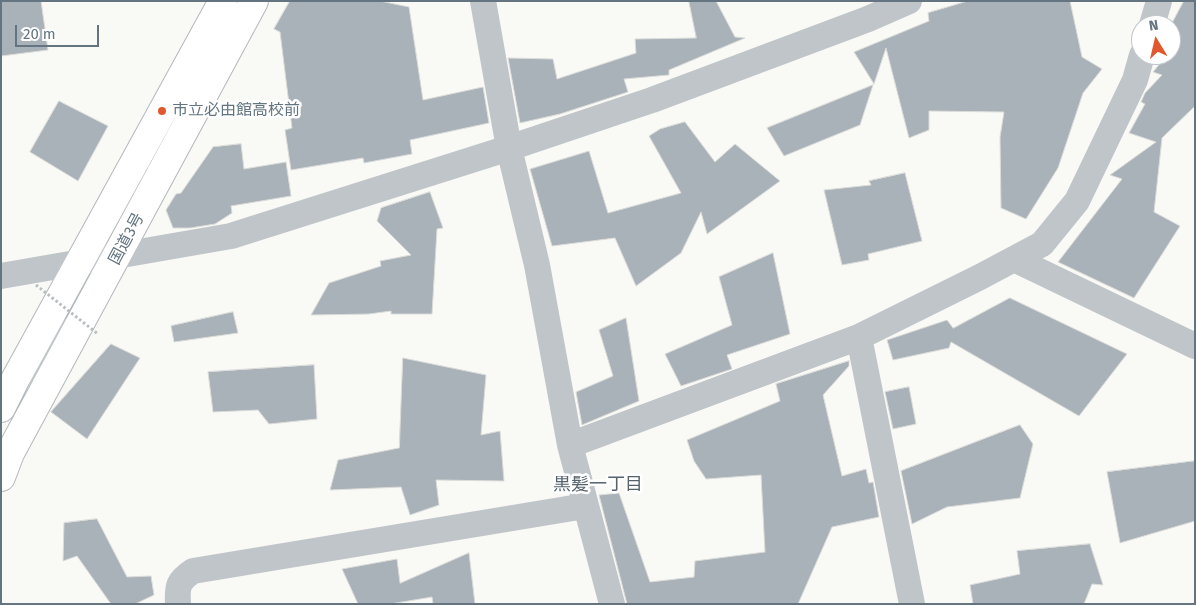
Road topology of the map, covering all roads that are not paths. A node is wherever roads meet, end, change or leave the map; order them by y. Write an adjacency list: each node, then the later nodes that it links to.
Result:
1 (223, 1): 11 (highway, 国道3号)
2 (254, 1): 9 (highway, 国道3号)
3 (483, 1): 8 (street)
4 (909, 1): 8 (street)
5 (1159, 1): 6 (street)
6 (1155, 15)
7 (1139, 65): 10 (street)
8 (509, 148): 9 (street); 18 (street)
9 (119, 254): 11 (street); 13 (highway, 国道3号)
10 (1014, 259): 14 (street); 15 (street)
11 (80, 262): 12 (street); 16 (highway, 国道3号)
12 (1, 276)
13 (89, 329): 16 (street); 19 (highway, 国道3号)
14 (859, 337): 18 (street); 23 (street)
15 (1195, 346)
16 (9, 380): 17 (highway, 国道3号)
17 (1, 408)
18 (570, 445): 20 (street)
19 (1, 477)
20 (585, 506): 21 (street); 22 (street)
21 (178, 604)
22 (612, 604)
23 (912, 604)

